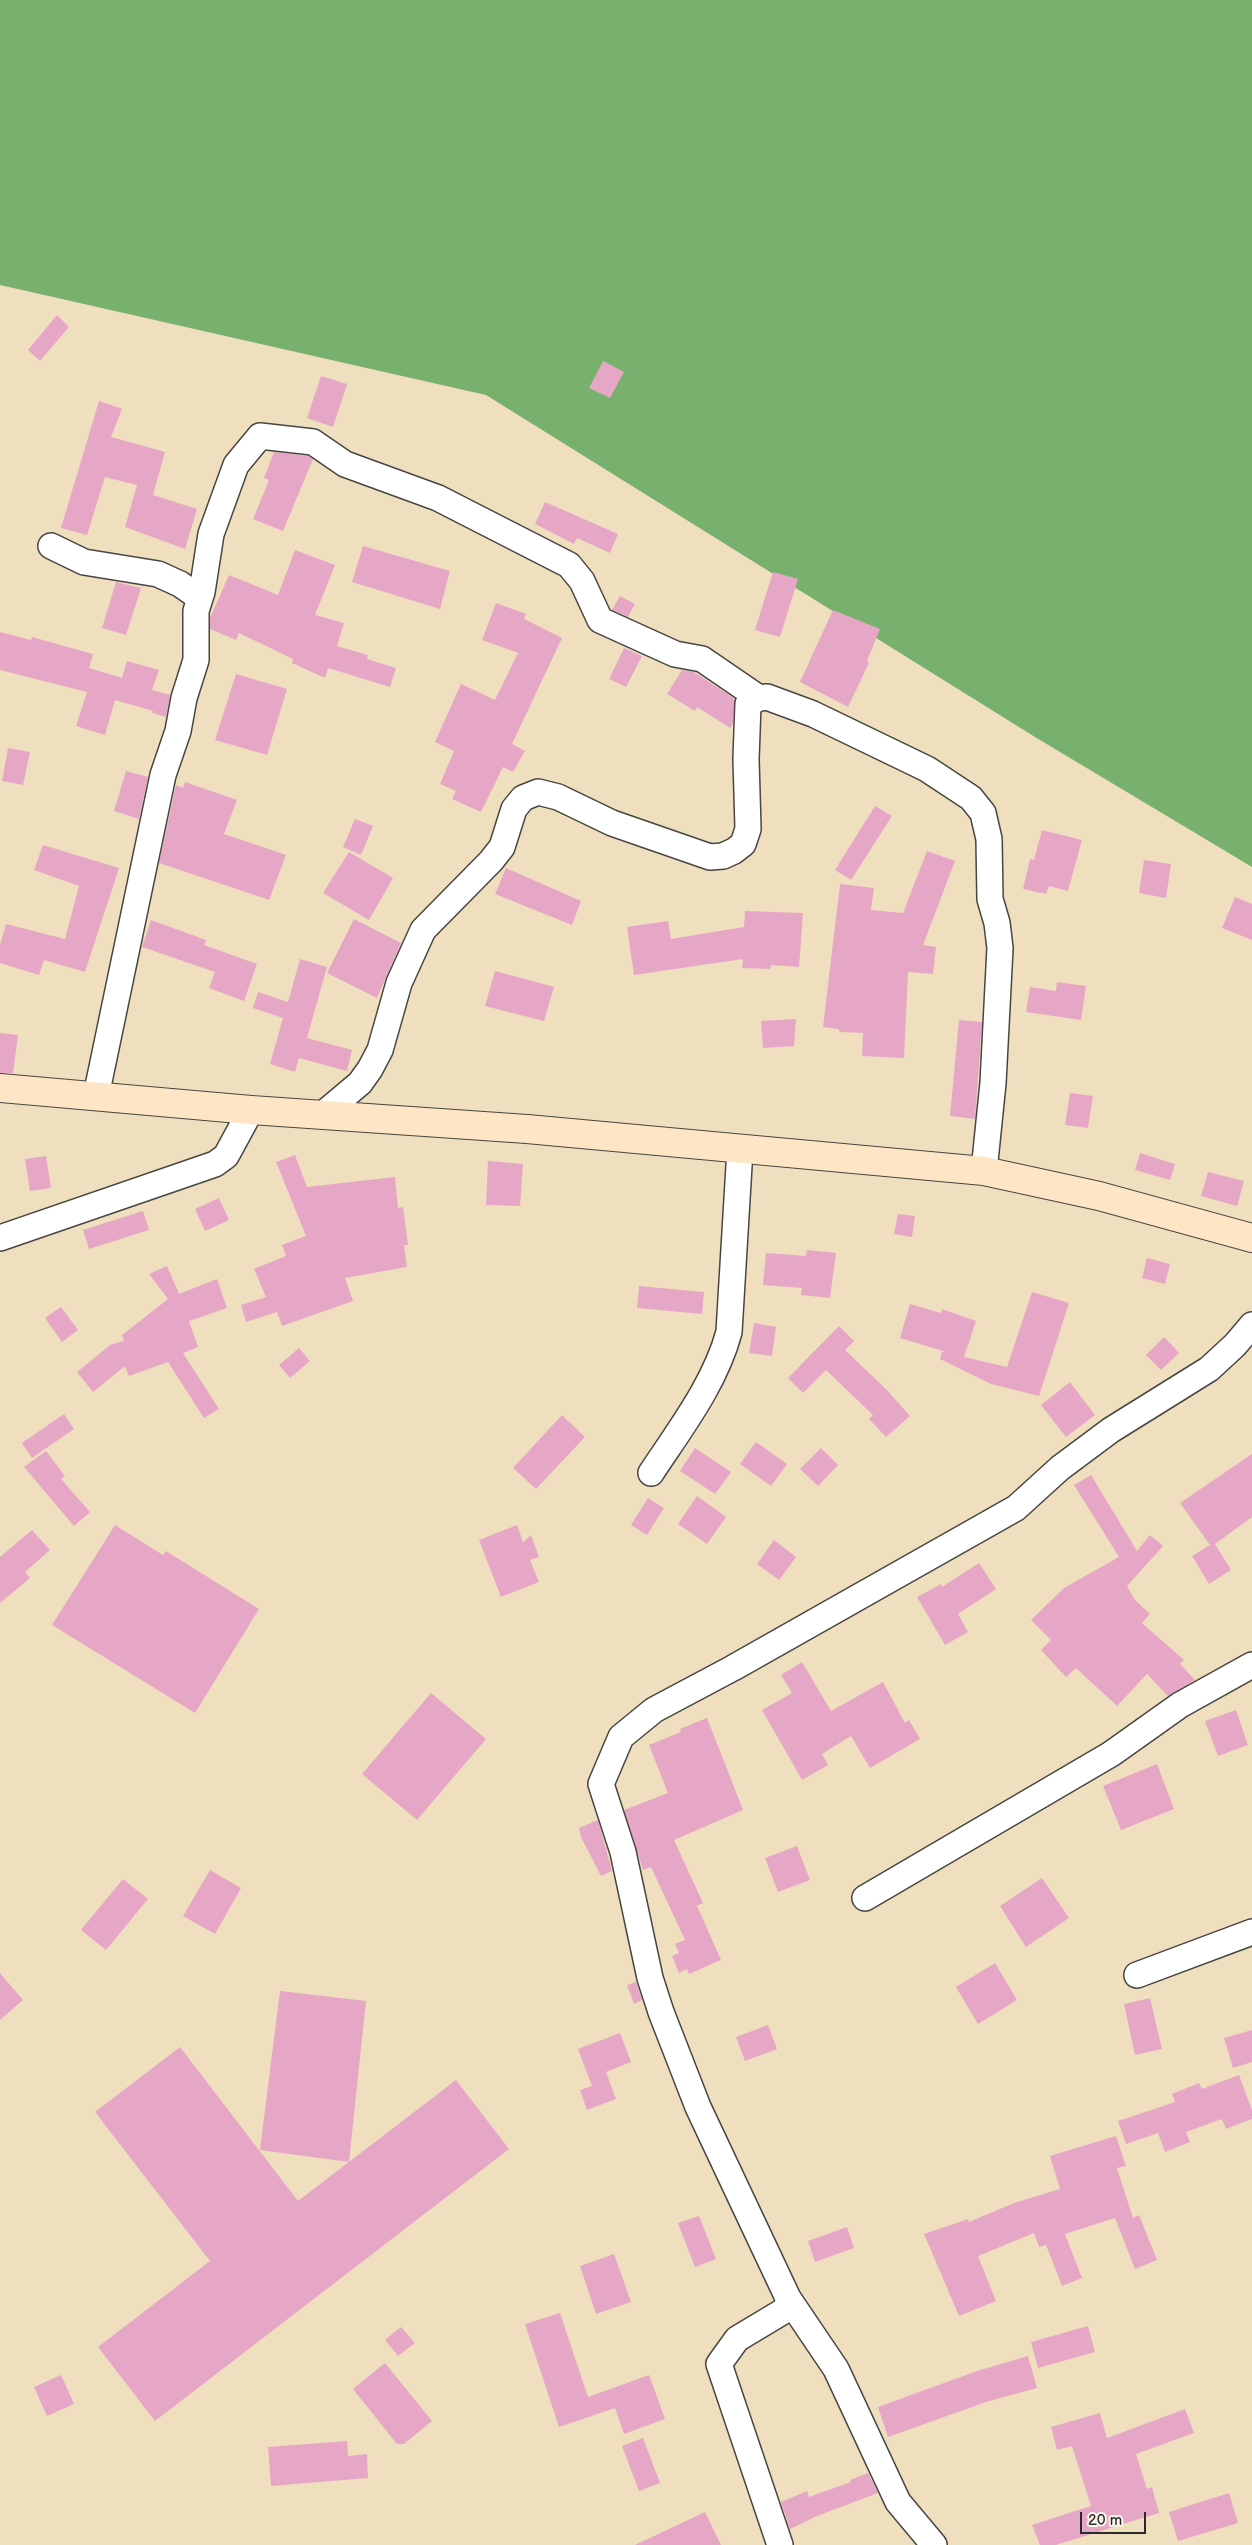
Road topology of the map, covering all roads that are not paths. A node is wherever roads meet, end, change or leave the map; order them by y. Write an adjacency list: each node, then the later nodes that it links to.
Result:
1 (51, 546): 2 (street)
2 (200, 598): 3 (street); 5 (street)
3 (759, 698): 7 (street); 9 (street)
4 (0, 1088): 5 (street)
5 (96, 1096): 6 (street)
6 (251, 1110): 7 (street); 10 (street)
7 (322, 1115): 8 (street)
8 (740, 1149): 9 (street); 13 (street)
9 (984, 1171): 11 (street)
10 (0, 1238)
11 (1252, 1238)
12 (1252, 1324): 18 (street)
13 (650, 1473)
14 (1252, 1665): 15 (street)
15 (865, 1898)
16 (1252, 1932): 17 (street)
17 (1137, 1975)
18 (788, 2298): 19 (street); 20 (street)
19 (780, 2545)
20 (934, 2545)

